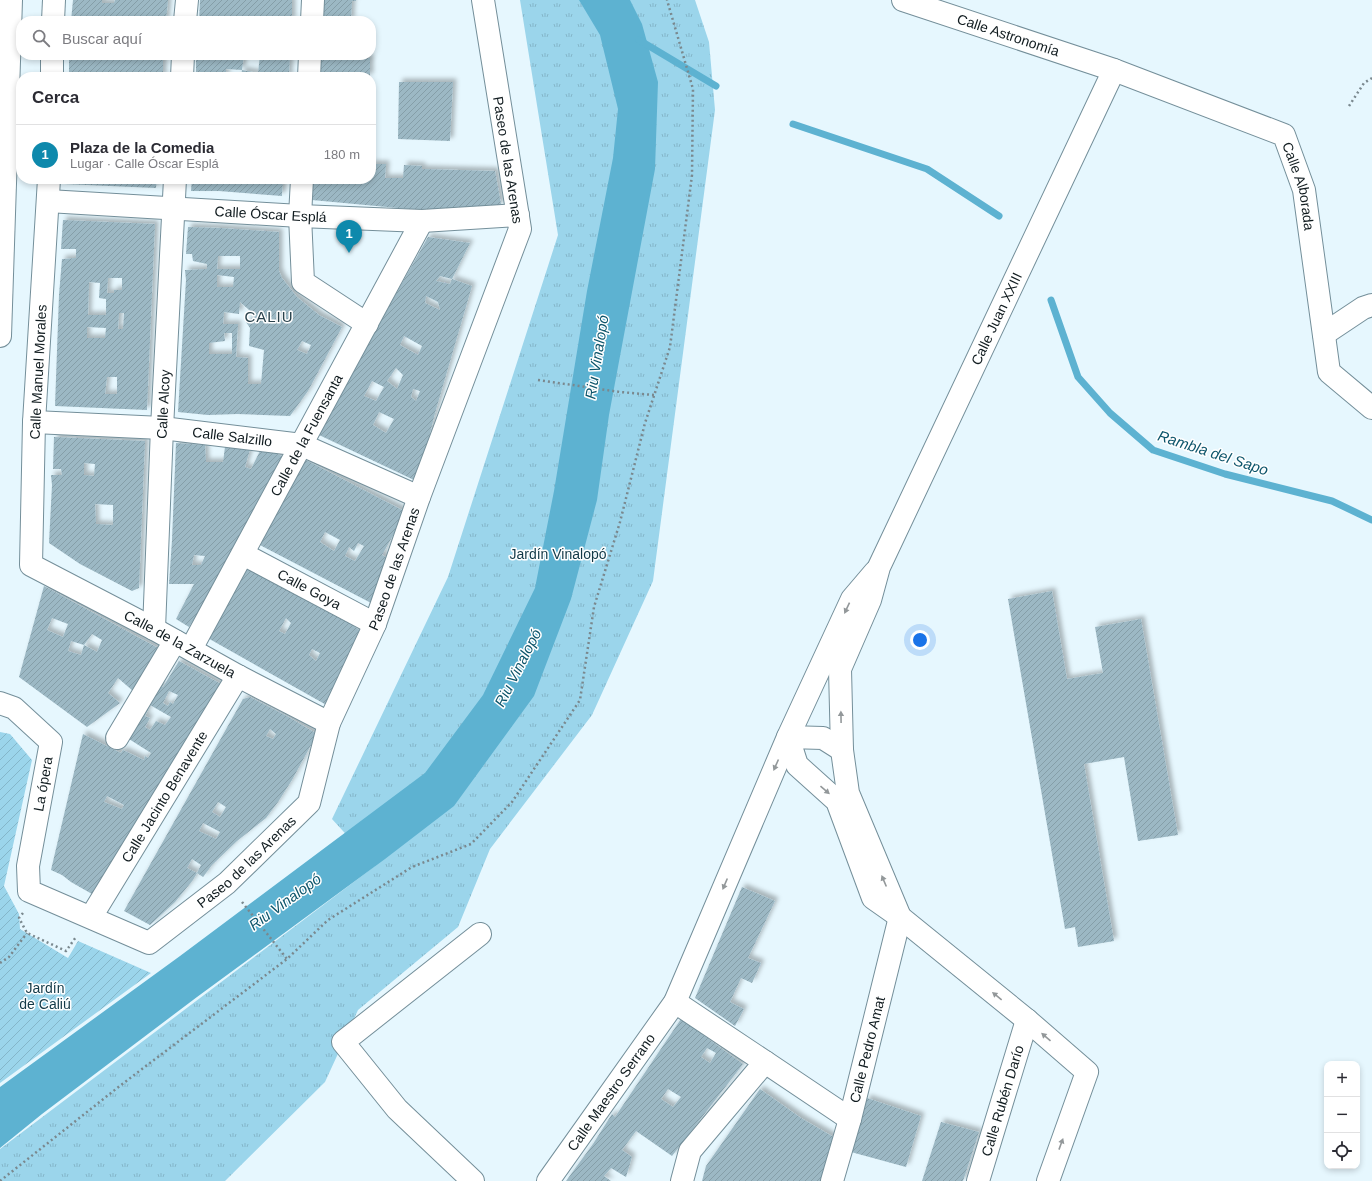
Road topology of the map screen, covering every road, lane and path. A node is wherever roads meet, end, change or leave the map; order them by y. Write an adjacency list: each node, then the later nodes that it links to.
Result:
1 (11, 0): 11 (street)
2 (54, 0): 8 (street)
3 (187, 0): 9 (street)
4 (313, 0): 10 (street)
5 (482, 0): 26 (street, Paseo de las Arenas)
6 (667, 0): 35 (path)
7 (903, 0): 15 (street, Calle Astronomía)
8 (53, 16)
9 (185, 16)
10 (312, 16)
11 (5, 45): 30 (street)
12 (52, 60): 16 (street)
13 (183, 60): 17 (street)
14 (310, 60): 18 (street)
15 (1114, 70): 32 (street, Calle Alborada); 43 (street, Calle Juan XXIII)
16 (52, 72)
17 (182, 72)
18 (309, 72)
19 (1372, 78): 20 (path)
20 (1349, 106)
21 (48, 184): 24 (street, Calle Manuel Morales)
22 (175, 184): 25 (street, Calle Alcoy)
23 (302, 184): 27 (street)
24 (48, 201): 25 (street, Calle Óscar Esplá); 37 (street, Calle Manuel Morales)
25 (173, 208): 27 (street, Calle Óscar Esplá); 38 (street, Calle Alcoy)
26 (518, 215): 28 (street, Calle Óscar Esplá); 40 (street, Paseo de las Arenas)
27 (300, 216): 28 (street, Calle Óscar Esplá); 31 (street)
28 (422, 221): 31 (street, Calle de la Fuensanta)
29 (1372, 306): 32 (street)
30 (1, 312): 33 (street)
31 (367, 324): 39 (street, Calle de la Fuensanta)
32 (1324, 334): 36 (street, Calle Alborada)
33 (0, 336)
34 (538, 380): 35 (path)
35 (654, 395): 59 (path)
36 (1372, 408)
37 (34, 422): 38 (street, Calle Salzillo); 42 (street, Calle Manuel Morales)
38 (162, 428): 39 (street, Calle Salzillo); 45 (street, Calle Alcoy)
39 (302, 445): 40 (street, Calle Salzillo); 41 (street, Calle de la Fuensanta)
40 (419, 497): 44 (street, Paseo de las Arenas)
41 (243, 554): 44 (street, Calle Goya); 46 (street, Calle de la Fuensanta)
42 (31, 565): 45 (street, Calle de la Zarzuela)
43 (879, 567): 50 (street, Calle Maestro Serrano, one-way to 50); 52 (street, one-way to 43)
44 (375, 624): 49 (street, Paseo de las Arenas)
45 (154, 628): 46 (street, Calle de la Zarzuela)
46 (183, 645): 47 (street, Calle de la Zarzuela); 51 (street, Calle de la Fuensanta)
47 (238, 676): 49 (street, Calle de la Zarzuela); 55 (street, Calle Jacinto Benavente)
48 (0, 703): 53 (street, La ópera)
49 (329, 723): 55 (street, Paseo de las Arenas)
50 (788, 737): 52 (street); 56 (street, one-way to 56); 61 (street, Calle Maestro Serrano, one-way to 61)
51 (117, 738)
52 (842, 750): 56 (street, one-way to 52)
53 (29, 891): 55 (street, Paseo de las Arenas)
54 (241, 901): 59 (path)
55 (92, 917)
56 (900, 917): 62 (street, one-way to 56); 64 (street, Calle Pedro Amat)
57 (27, 934): 60 (path)
58 (480, 934): 66 (street)
59 (286, 959): 65 (path)
60 (0, 963)
61 (675, 1002): 63 (street); 67 (street, Calle Maestro Serrano)
62 (1027, 1020): 70 (street, Calle Rubén Darío); 71 (street, one-way to 62)
63 (765, 1062): 64 (street); 68 (street)
64 (850, 1119): 69 (street, Calle Pedro Amat)
65 (0, 1180)
66 (474, 1181)
67 (548, 1181)
68 (682, 1181)
69 (832, 1181)
70 (978, 1181)
71 (1048, 1181)

